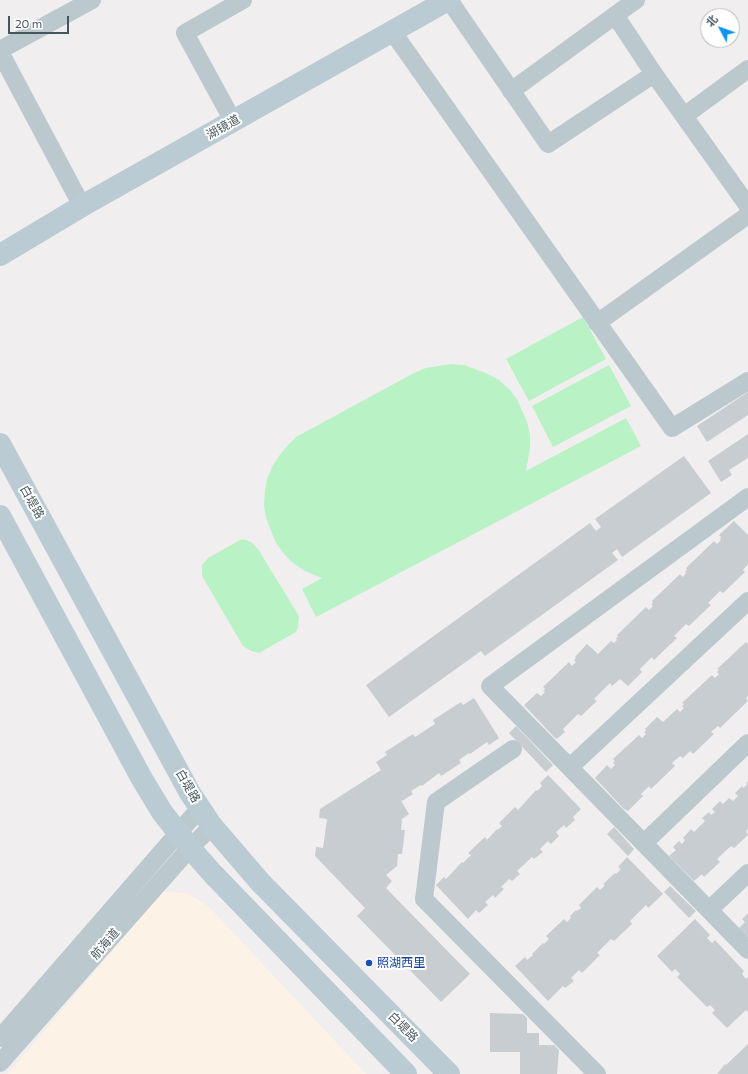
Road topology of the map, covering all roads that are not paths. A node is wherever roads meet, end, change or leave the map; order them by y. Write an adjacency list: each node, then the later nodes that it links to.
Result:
1 (92, 0): 7 (street)
2 (243, 0): 12 (street)
3 (448, 0): 6 (main road, 湖镜道); 10 (street)
4 (636, 0): 5 (street)
5 (615, 15): 9 (street); 10 (street)
6 (392, 31): 12 (main road, 湖镜道); 18 (street)
7 (0, 51): 14 (street)
8 (748, 69): 11 (street)
9 (654, 74): 10 (street); 11 (street)
10 (511, 91)
11 (684, 116): 13 (street)
12 (233, 121): 14 (main road, 湖镜道)
13 (742, 185): 15 (street)
14 (82, 206): 17 (main road, 湖镜道)
15 (748, 206)
16 (748, 215): 18 (street)
17 (0, 255)
18 (597, 323): 19 (street)
19 (748, 381)
20 (0, 444): 27 (main road, 白堤路)
21 (748, 497): 26 (street)
22 (0, 516): 29 (main road)
23 (748, 601): 26 (street)
24 (748, 743): 30 (street)
25 (513, 750): 38 (street)
26 (570, 768): 30 (street)
27 (200, 808): 28 (main road, 白堤路); 29 (street, 航海道)
28 (212, 826): 29 (street, 航海道); 37 (main road, 白堤路)
29 (184, 841): 34 (street, 航海道); 35 (street, 航海道); 36 (main road)
30 (644, 843): 32 (street)
31 (748, 873): 32 (street)
32 (709, 910): 33 (street)
33 (748, 950)
34 (0, 1038)
35 (0, 1063)
36 (406, 1074)
37 (449, 1074)
38 (596, 1074)

